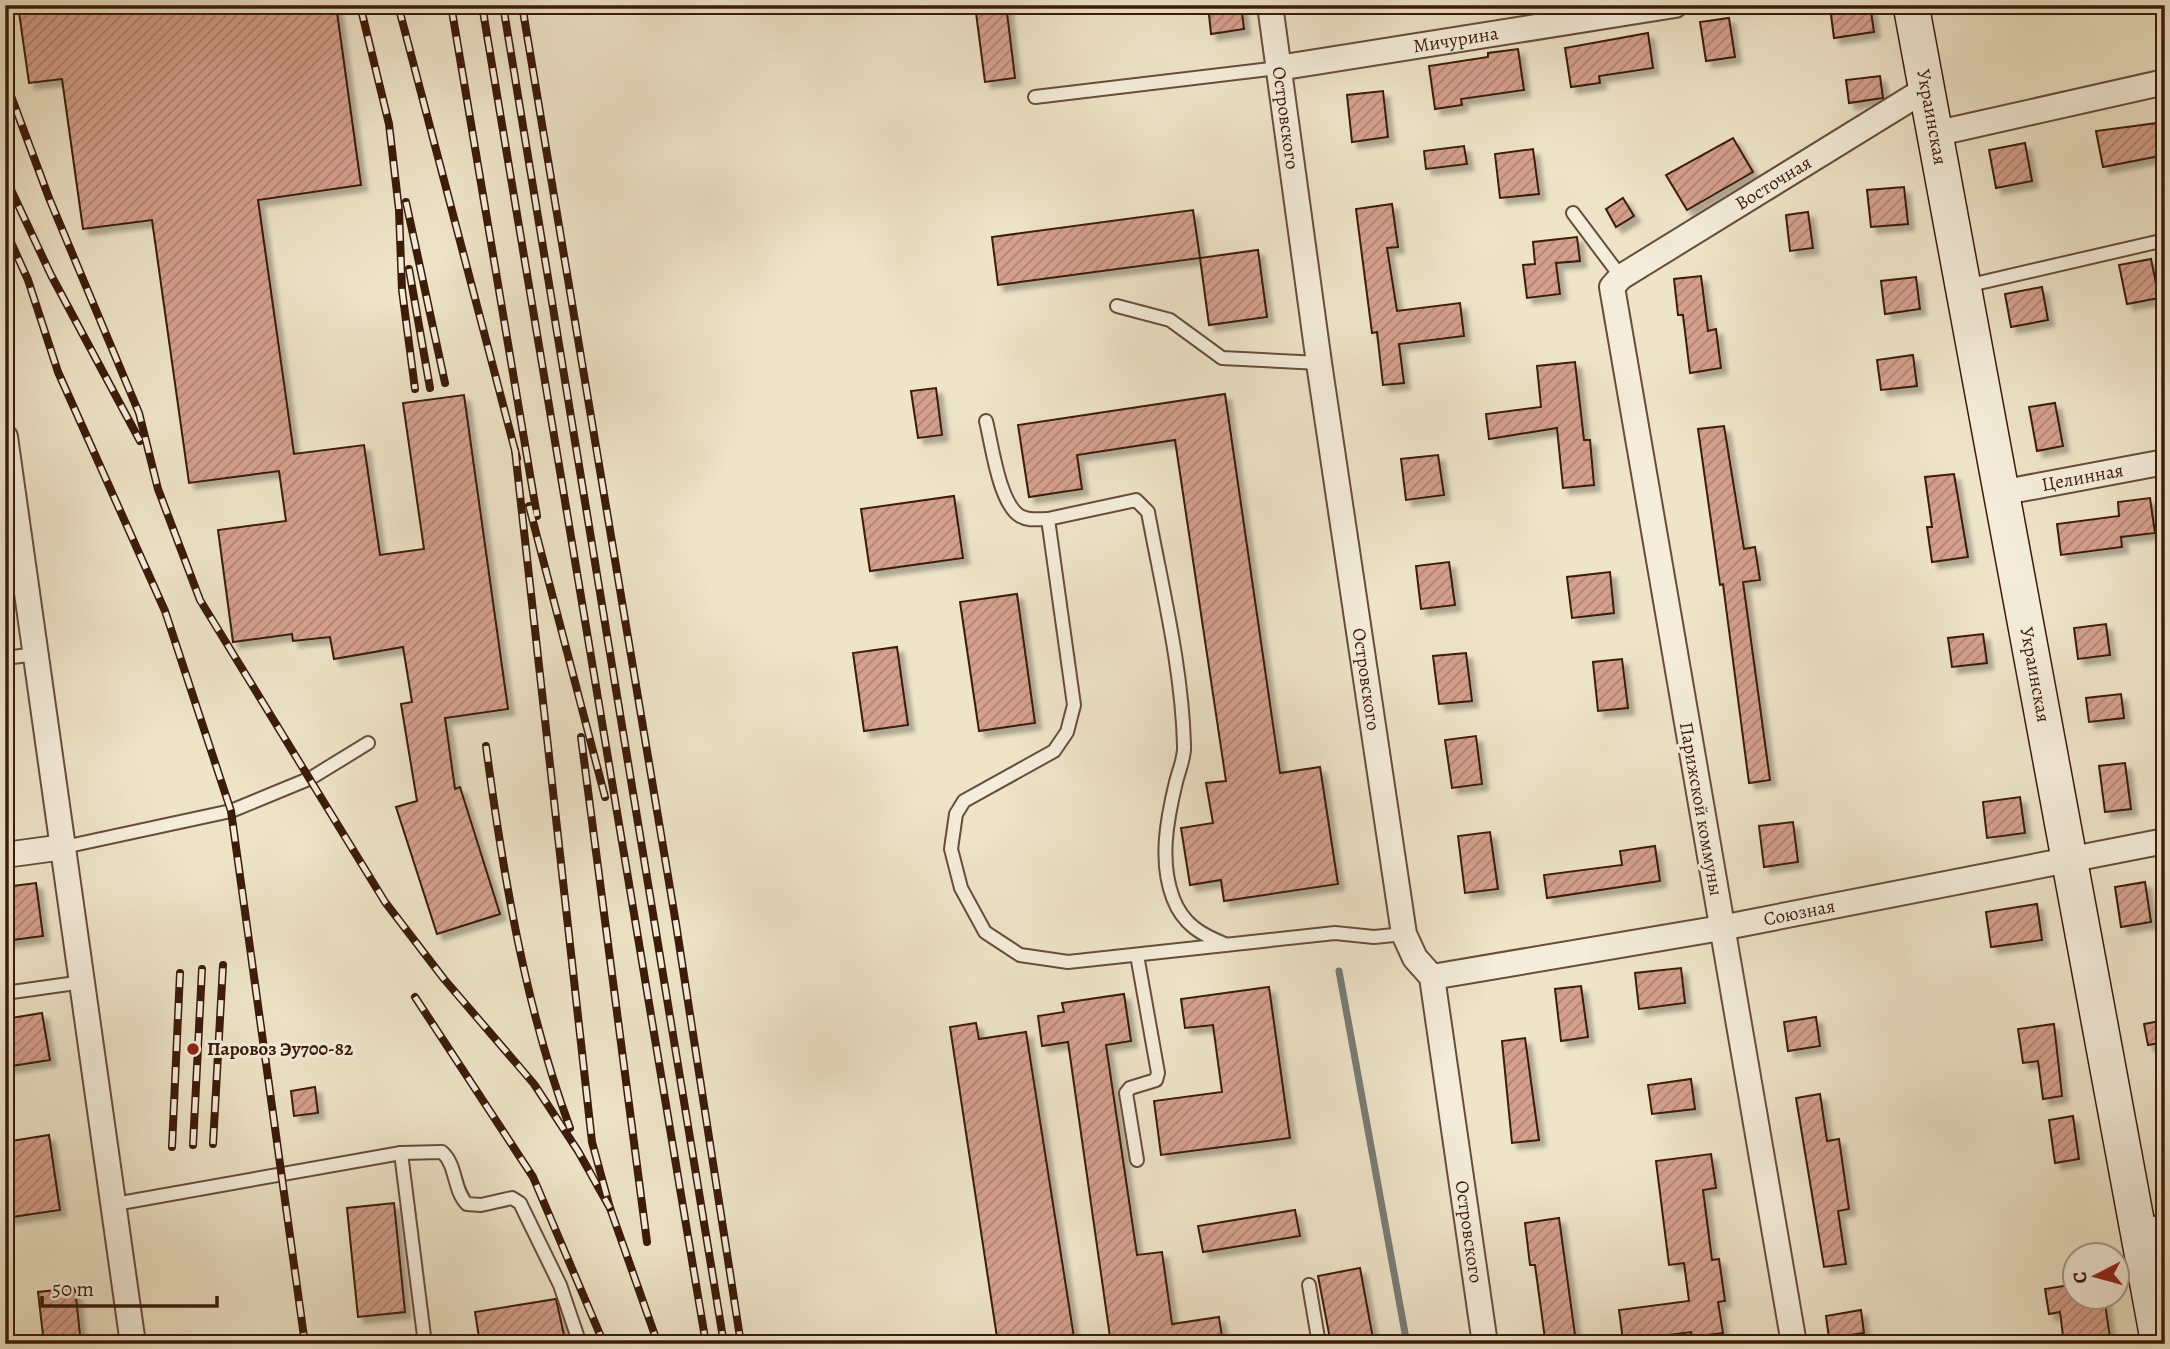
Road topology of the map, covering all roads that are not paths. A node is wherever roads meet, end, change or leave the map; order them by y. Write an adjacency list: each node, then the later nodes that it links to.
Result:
1 (1270, 5): 4 (street, Островского)
2 (1675, 5): 4 (street, Мичурина)
3 (1911, 5): 6 (street, Украинская)
4 (1278, 68): 7 (lane); 14 (street, Островского)
5 (2165, 82): 8 (street)
6 (1926, 89): 8 (street, Украинская); 11 (street, Восточная)
7 (1035, 97)
8 (1934, 134): 12 (street, Украинская)
9 (1573, 213): 11 (lane)
10 (2165, 240): 12 (lane)
11 (1621, 277): 27 (street, Парижской коммуны)
12 (1962, 287): 18 (street, Украинская)
13 (1117, 306): 14 (lane)
14 (1319, 363): 28 (street, Островского)
15 (986, 421): 19 (lane)
16 (5, 437): 20 (street)
17 (2165, 462): 18 (street, Целинная)
18 (2000, 493): 26 (street, Украинская)
19 (1048, 519): 29 (lane); 30 (lane)
20 (36, 654): 21 (lane); 24 (street)
21 (5, 658)
22 (369, 743): 24 (lane)
23 (2165, 841): 26 (street, Союзная)
24 (64, 847): 25 (street); 32 (street)
25 (5, 855)
26 (2067, 858): 27 (street, Союзная); 37 (street, Украинская)
27 (1721, 928): 31 (street, Союзная); 44 (street, Парижской коммуны)
28 (1404, 934): 29 (lane); 31 (street, Островского)
29 (1227, 946): 30 (lane)
30 (1137, 955): 35 (lane)
31 (1432, 976): 43 (street, Островского)
32 (83, 982): 33 (lane); 36 (street)
33 (5, 993)
34 (401, 1153): 36 (lane); 40 (lane); 41 (lane)
35 (1137, 1160)
36 (115, 1204): 39 (street)
37 (2151, 1230): 45 (street, Украинская)
38 (1309, 1285): 42 (lane)
39 (133, 1344)
40 (425, 1344)
41 (580, 1344)
42 (1319, 1344)
43 (1485, 1344)
44 (1794, 1344)
45 (2159, 1344)

